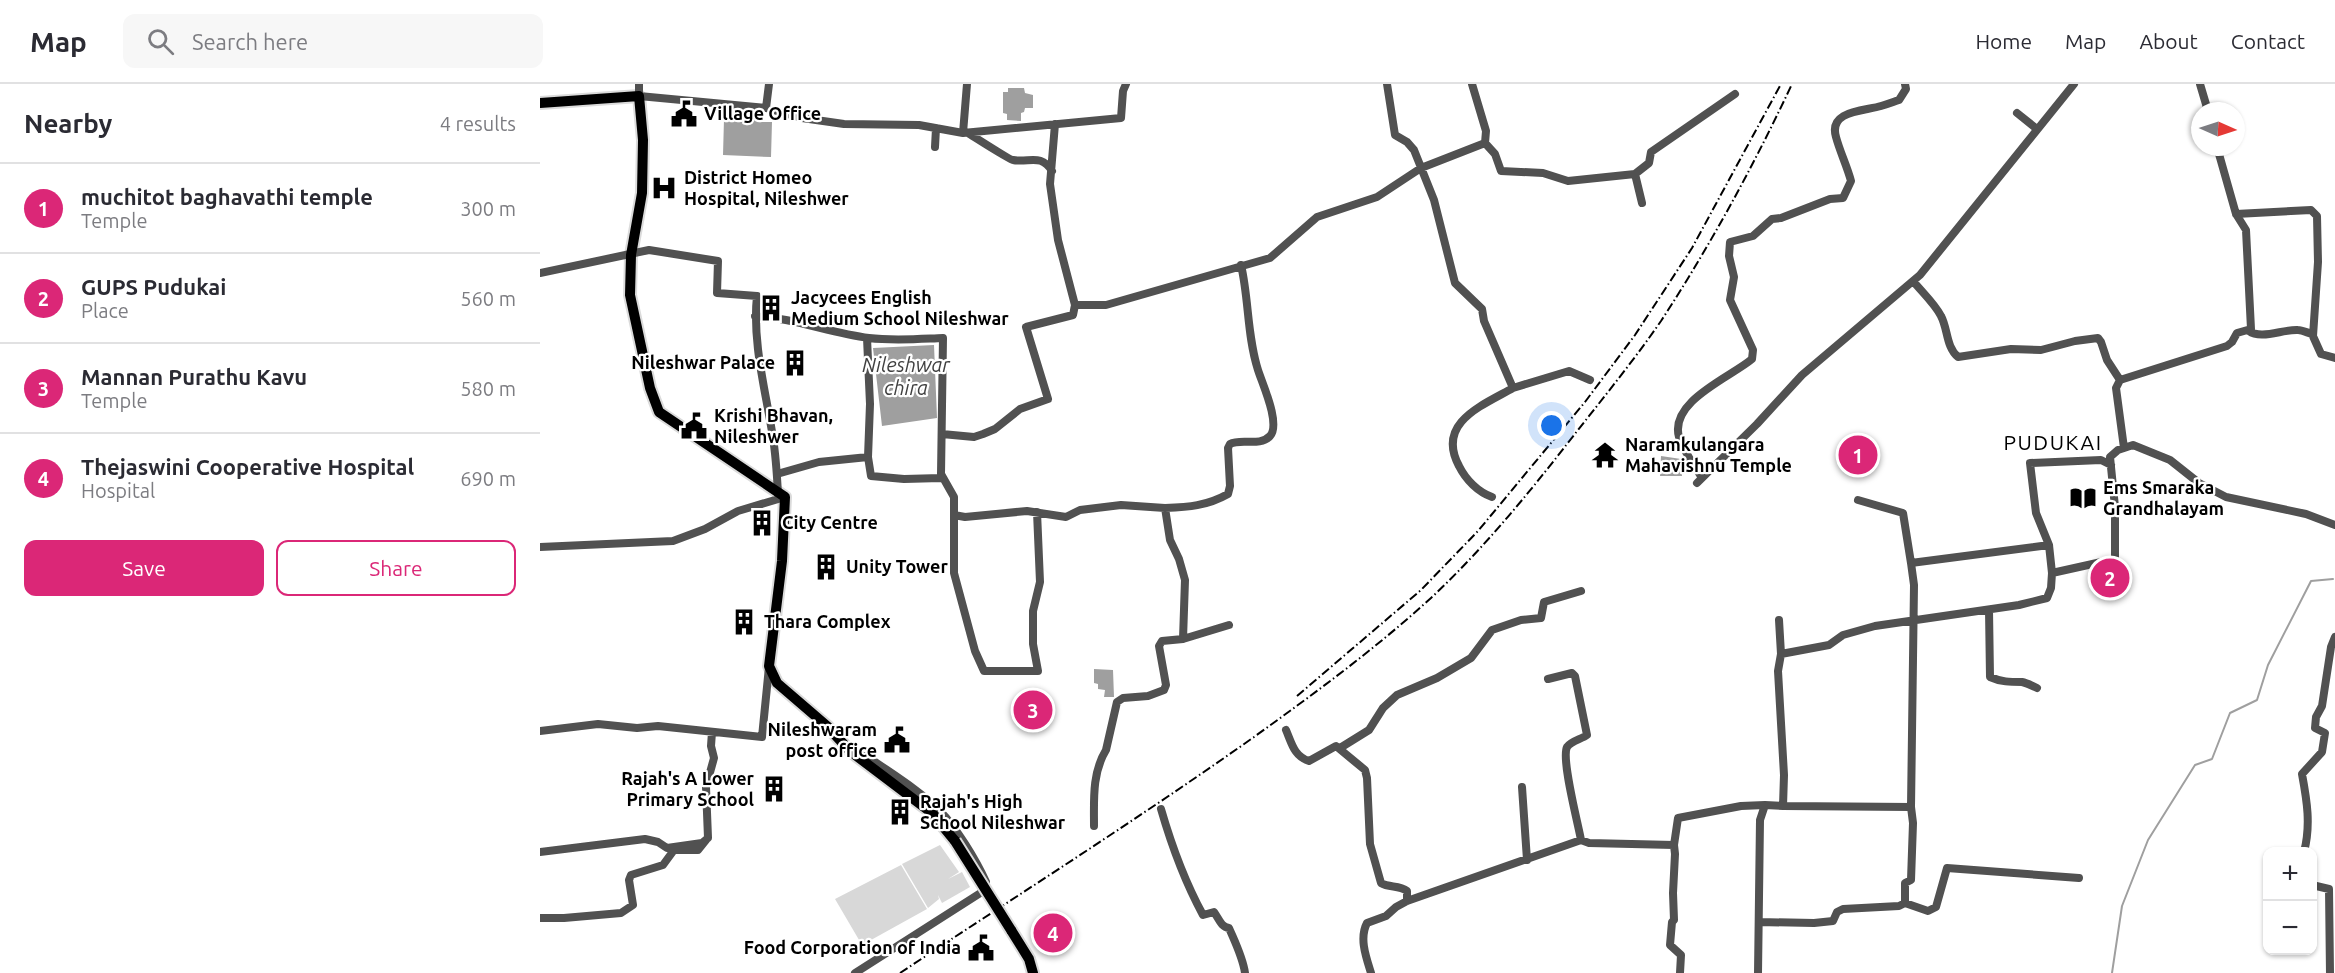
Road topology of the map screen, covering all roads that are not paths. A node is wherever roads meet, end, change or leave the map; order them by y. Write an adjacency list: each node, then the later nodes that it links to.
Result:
1 (639, 84): 11 (street)
2 (769, 84): 14 (street)
3 (967, 84): 19 (street)
4 (1126, 84): 16 (street)
5 (1387, 84): 23 (street)
6 (1472, 84): 20 (street)
7 (1905, 84): 31 (street)
8 (2073, 84): 18 (street)
9 (2200, 84): 12 (street)
10 (1735, 94): 25 (street)
11 (639, 96): 13 (main road); 14 (street); 28 (main road)
12 (2205, 102)
13 (540, 103)
14 (766, 108): 17 (street)
15 (2017, 113): 18 (street)
16 (1055, 124): 19 (street); 24 (street)
17 (936, 128): 19 (street); 21 (street)
18 (2037, 129): 31 (street)
19 (966, 133): 24 (street)
20 (1485, 143): 23 (street); 25 (street)
21 (935, 147)
22 (2220, 156): 27 (street)
23 (1421, 168): 29 (street); 40 (street)
24 (1052, 171): 32 (street)
25 (1635, 174): 26 (street)
26 (1642, 203)
27 (2236, 214): 34 (street); 35 (street)
28 (631, 255): 30 (street); 33 (street); 47 (main road)
29 (1241, 265): 32 (street); 50 (street)
30 (540, 273)
31 (1913, 282): 39 (street)
32 (1075, 305): 41 (street)
33 (755, 316): 36 (street); 45 (street)
34 (2249, 331): 35 (street); 39 (street)
35 (2313, 336): 37 (street)
36 (867, 338): 41 (street); 43 (street)
37 (2335, 358)
38 (1590, 380): 40 (street)
39 (2120, 380): 42 (street)
40 (1513, 388): 48 (street)
41 (942, 434): 46 (street)
42 (2124, 448): 44 (street); 53 (street)
43 (868, 457): 45 (street); 46 (street)
44 (2111, 465): 54 (street); 57 (street)
45 (777, 474): 47 (street)
46 (941, 474): 52 (street)
47 (782, 496): 55 (street); 66 (main road)
48 (1492, 497)
49 (1858, 500): 56 (street)
50 (1165, 508): 51 (street); 64 (street)
51 (1038, 512): 52 (street); 52 (street)
52 (954, 515)
53 (2335, 525)
54 (2049, 545): 56 (street); 57 (street)
55 (540, 547)
56 (1911, 563): 61 (street)
57 (2052, 573): 59 (street)
58 (1581, 591): 72 (street)
59 (1989, 610): 61 (street); 68 (street)
60 (1779, 620): 65 (street)
61 (1912, 620): 65 (street); 77 (street)
62 (1229, 625): 64 (street)
63 (2335, 637): 83 (street)
64 (1183, 639): 79 (street)
65 (1781, 654): 76 (street)
66 (769, 666): 71 (street); 73 (main road)
67 (1548, 679): 81 (street)
68 (2037, 688)
69 (1286, 730): 72 (street)
70 (540, 731): 71 (street)
71 (712, 732): 80 (street)
72 (1340, 748): 89 (street)
73 (850, 751): 93 (street); 94 (main road, bridge)
74 (1522, 788): 85 (street)
75 (1765, 805): 76 (street); 82 (street); 92 (street)
76 (1783, 806): 77 (street)
77 (1911, 807): 90 (street)
78 (1161, 809): 95 (street)
79 (1094, 826)
80 (706, 839): 84 (street); 91 (street)
81 (1581, 840): 82 (street); 85 (street)
82 (1674, 845): 97 (street)
83 (2305, 847)
84 (540, 852)
85 (1527, 860): 89 (street)
86 (2079, 878): 90 (street)
87 (2317, 886): 88 (street)
88 (2332, 890): 99 (street)
89 (1407, 901): 96 (street)
90 (1905, 903): 92 (street)
91 (540, 918)
92 (1759, 921): 98 (street)
93 (855, 973)
94 (1033, 973)
95 (1245, 973)
96 (1371, 973)
97 (1680, 973)
98 (1758, 973)
99 (2330, 973)

